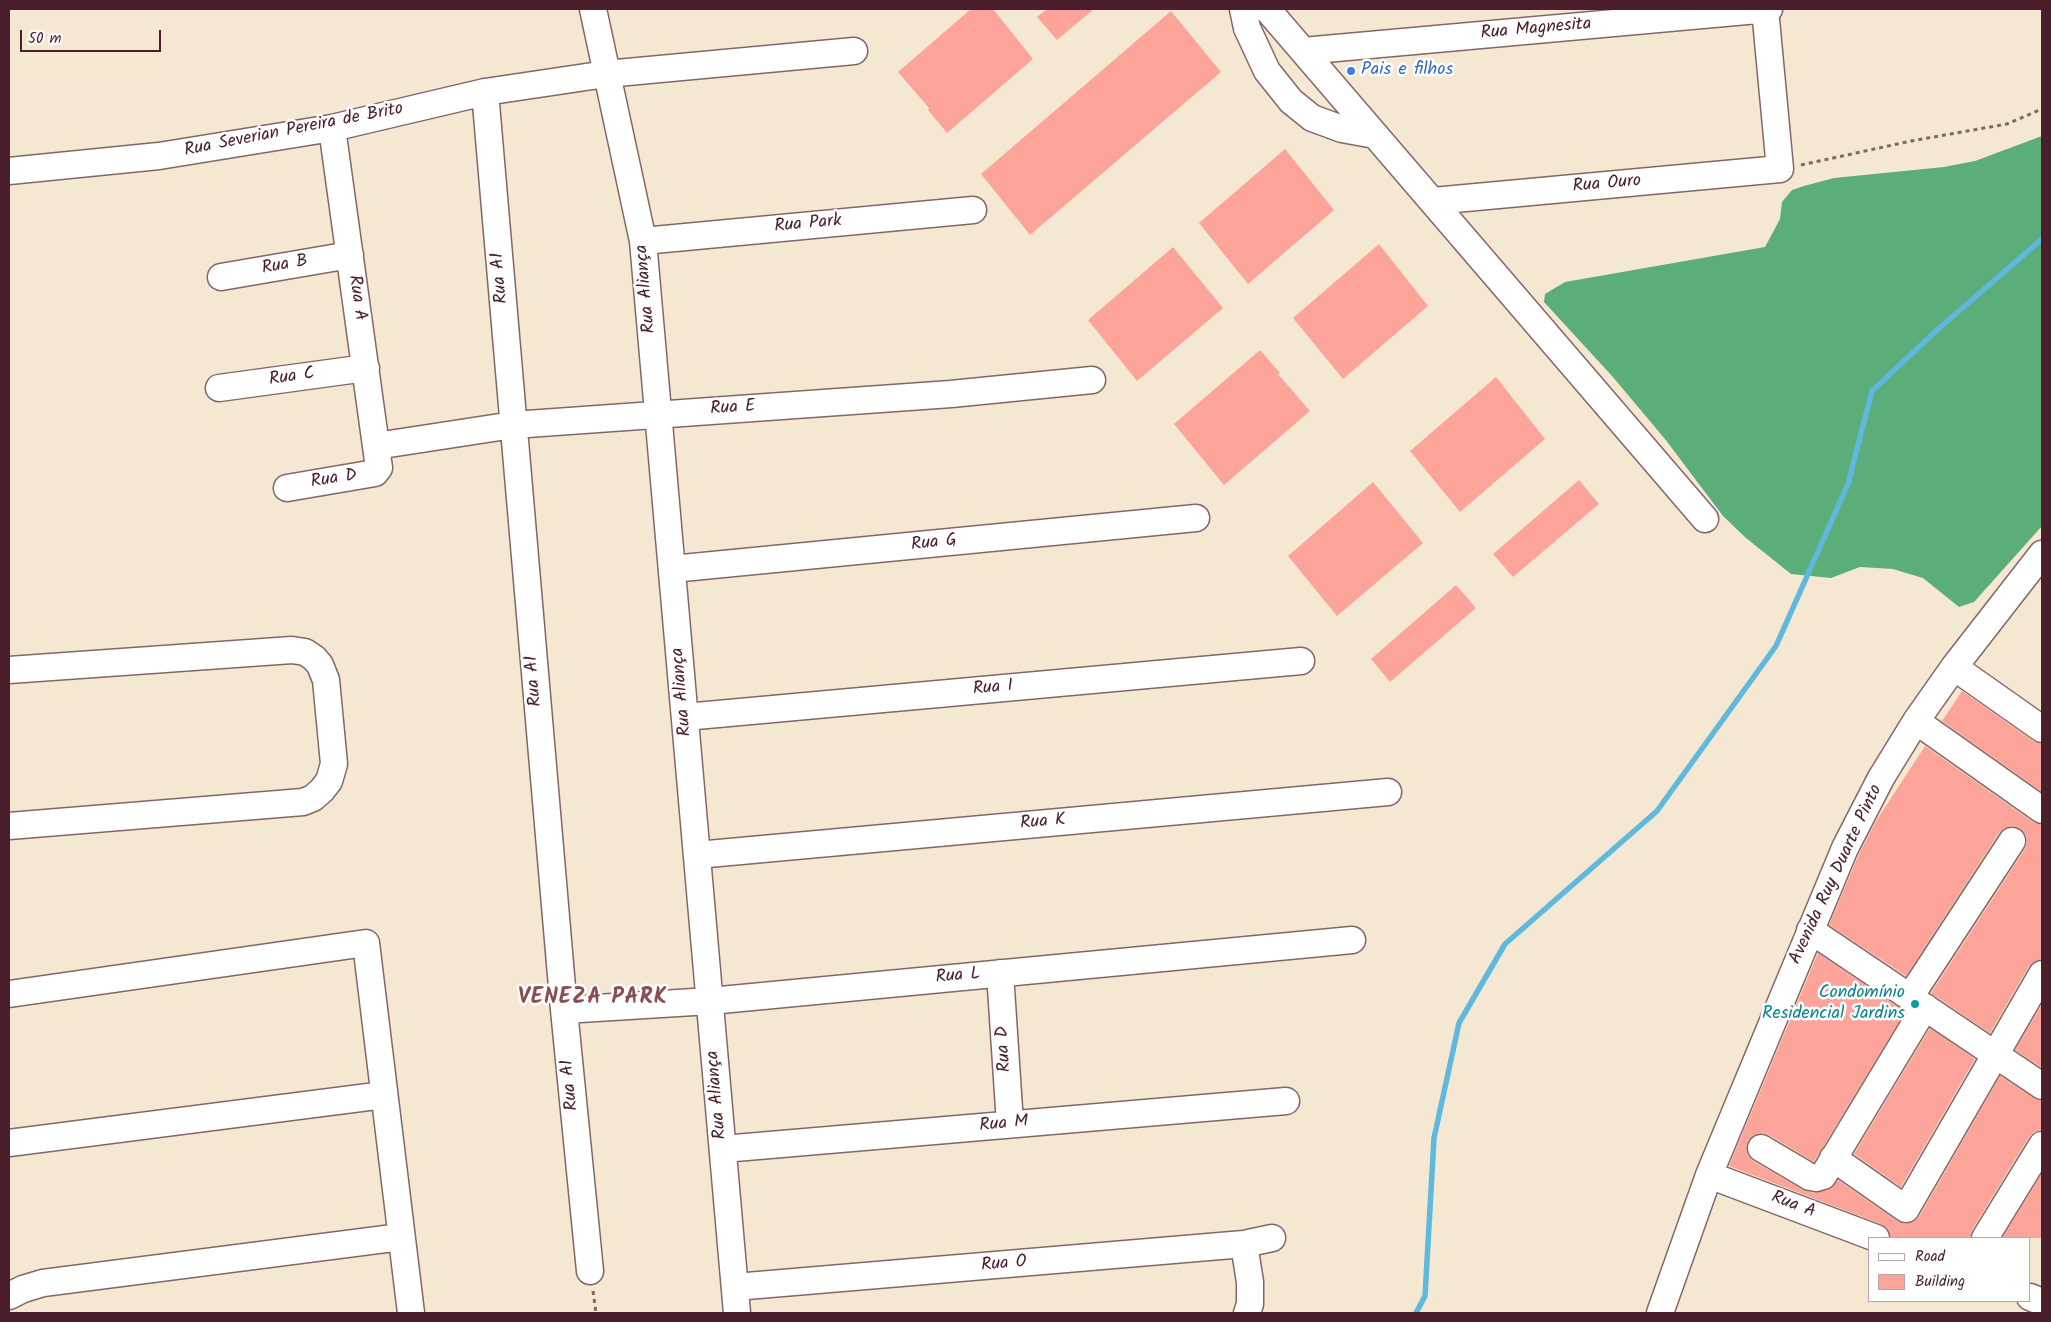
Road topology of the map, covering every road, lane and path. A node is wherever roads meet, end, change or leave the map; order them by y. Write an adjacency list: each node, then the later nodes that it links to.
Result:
1 (593, 9): 11 (street, Rua Aliança)
2 (1243, 9): 10 (street)
3 (1267, 9): 8 (street)
4 (1765, 9): 5 (street, Rua Magnesita); 6 (street, Rua Magnesita); 18 (street)
5 (1769, 9)
6 (1682, 13): 7 (street, Rua Magnesita)
7 (1530, 20): 8 (street, Rua Magnesita)
8 (1299, 47): 10 (street); 12 (street)
9 (854, 51): 11 (street, Rua Severian Pereira de Brito)
10 (1267, 70): 14 (street)
11 (606, 74): 13 (street, Rua Severian Pereira de Brito); 22 (street, Rua Aliança)
12 (1322, 74): 14 (street); 17 (street)
13 (485, 92): 16 (street, Rua Severian Pereira de Brito); 29 (street, Rua A1)
14 (1291, 101): 17 (street)
15 (2042, 109): 18 (path)
16 (332, 128): 19 (street, Rua Severian Pereira de Brito); 23 (street, Rua A)
17 (1375, 135): 20 (street)
18 (1780, 169): 20 (street, Rua Ouro)
19 (9, 171)
20 (1433, 201): 33 (street)
21 (973, 210): 22 (street, Rua Park)
22 (643, 241): 28 (street, Rua Aliança)
23 (350, 255): 24 (street, Rua B); 25 (street, Rua A)
24 (221, 277)
25 (366, 368): 27 (street, Rua C); 30 (street, Rua A)
26 (1092, 380): 28 (street, Rua E)
27 (219, 388)
28 (658, 414): 29 (street, Rua E); 35 (street, Rua Aliança)
29 (513, 424): 30 (street, Rua E); 54 (street, Rua A1)
30 (378, 457): 31 (street, Rua D)
31 (287, 488)
32 (1196, 518): 35 (street, Rua G)
33 (1705, 519)
34 (2042, 554): 37 (street, Avenida Ruy Duarte Pinto)
35 (672, 569): 39 (street, Rua Aliança)
36 (1301, 661): 39 (street, Rua I)
37 (1954, 668): 40 (street, Avenida Ruy Duarte Pinto); 41 (street)
38 (9, 670): 44 (street)
39 (685, 717): 46 (street, Rua Aliança)
40 (1916, 721): 43 (street); 47 (street, Avenida Ruy Duarte Pinto)
41 (2042, 729)
42 (1388, 792): 46 (street, Rua K)
43 (2042, 810)
44 (9, 826)
45 (2012, 841): 53 (street)
46 (697, 855): 52 (street, Rua Aliança)
47 (1810, 930): 53 (street); 65 (street, Avenida Ruy Duarte Pinto)
48 (1352, 940): 49 (street, Rua L)
49 (1000, 973): 52 (street, Rua L); 59 (street, Rua D)
50 (2042, 974): 55 (street)
51 (9, 994): 57 (street)
52 (710, 1001): 54 (street, Rua L); 63 (street, Rua Aliança)
53 (1918, 1002): 55 (street); 64 (street)
54 (564, 1010): 71 (street, Rua A1)
55 (1996, 1054): 56 (street); 64 (street)
56 (2042, 1086)
57 (384, 1095): 60 (street); 66 (street)
58 (1286, 1100): 59 (street, Rua M)
59 (1010, 1124): 63 (street, Rua M)
60 (9, 1143)
61 (2042, 1145): 68 (street)
62 (1761, 1148): 64 (street)
63 (723, 1149): 72 (street, Rua Aliança)
64 (1828, 1167)
65 (1709, 1175): 67 (street, Rua A); 77 (street, Avenida Ruy Duarte Pinto)
66 (402, 1236): 73 (street); 74 (street)
67 (1873, 1237)
68 (1986, 1237)
69 (1272, 1238): 70 (street, Rua O)
70 (1244, 1244): 72 (street, Rua O); 76 (street)
71 (590, 1271)
72 (735, 1287): 75 (street, Rua Aliança)
73 (9, 1296)
74 (411, 1313)
75 (737, 1313)
76 (1247, 1313)
77 (1660, 1313)

